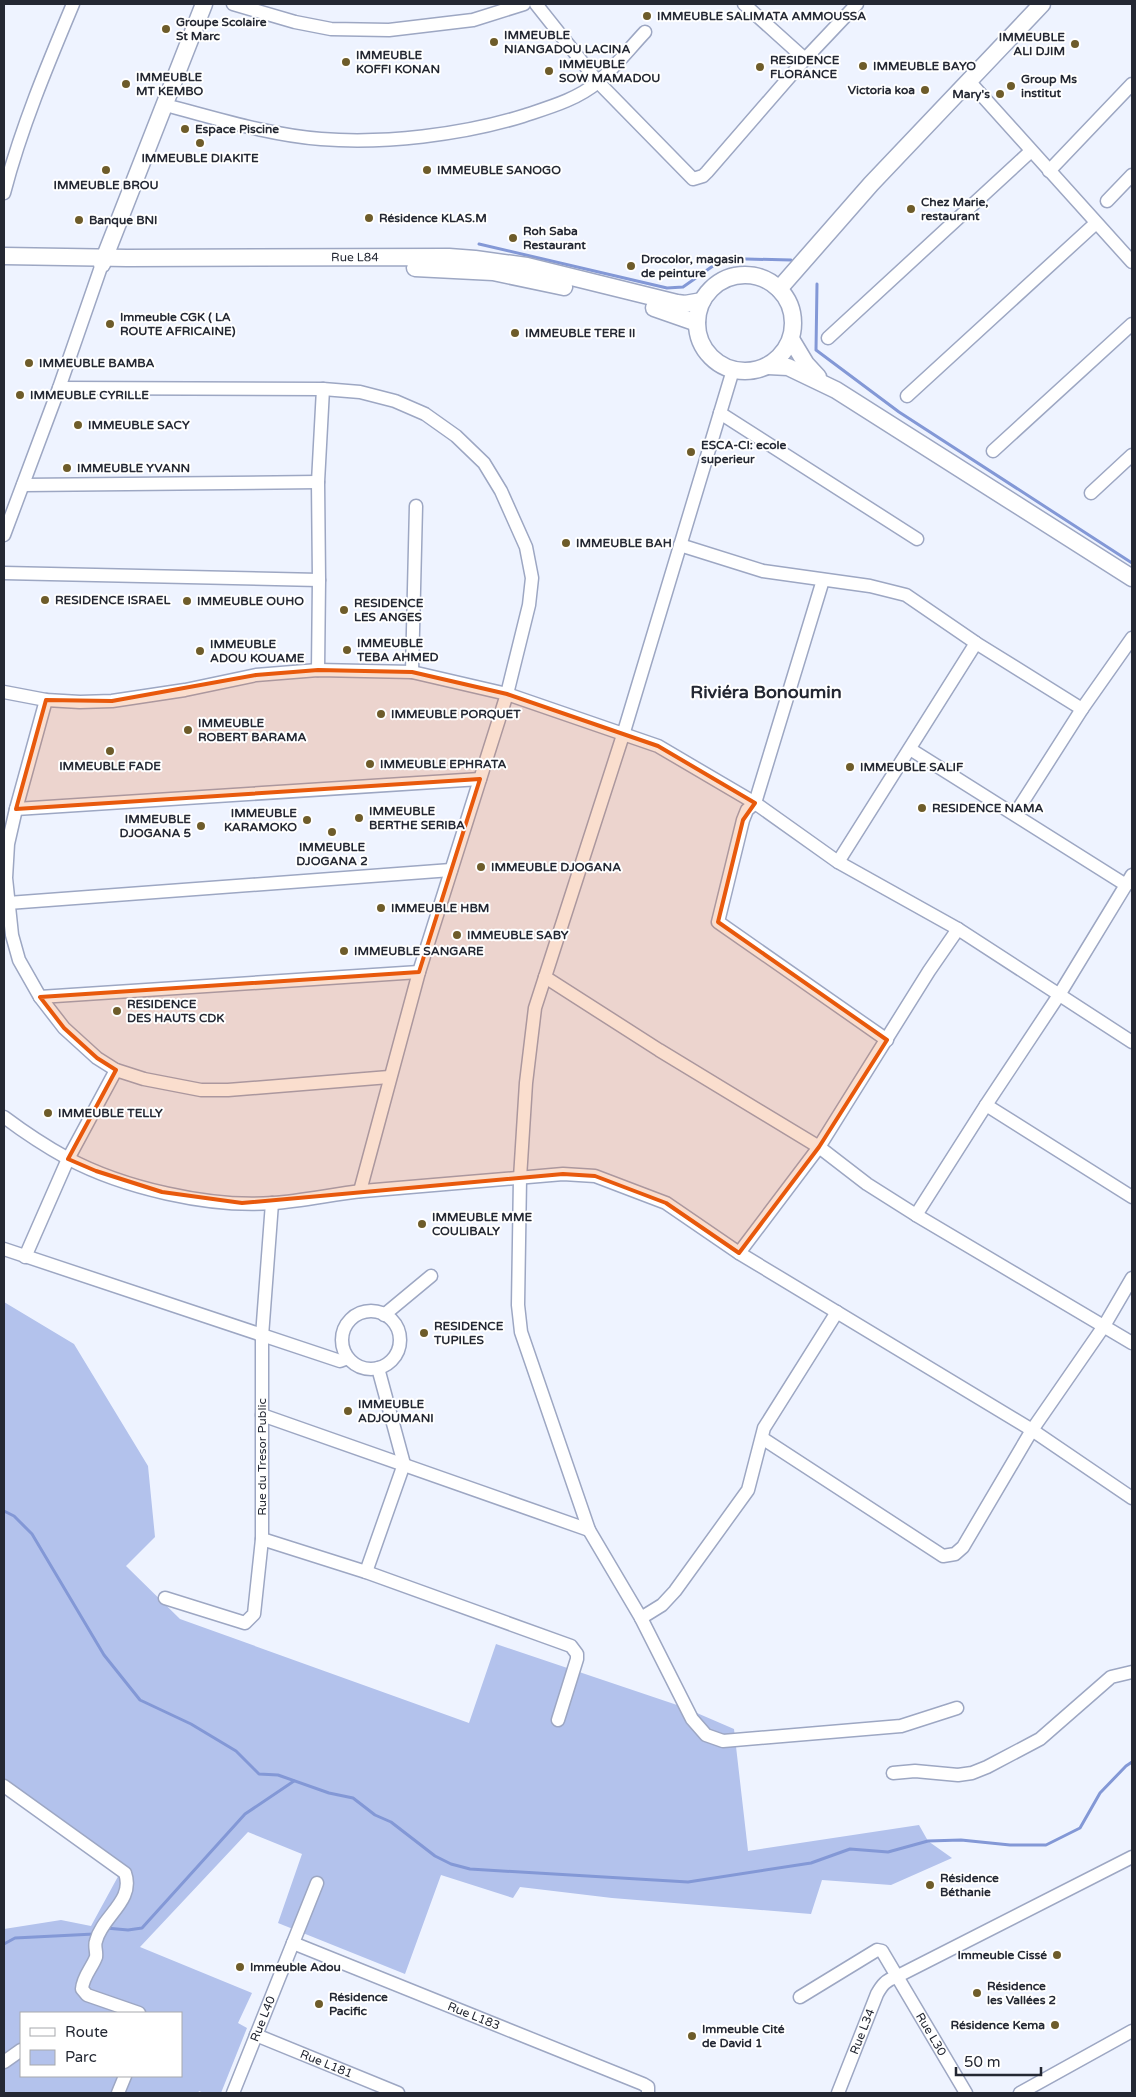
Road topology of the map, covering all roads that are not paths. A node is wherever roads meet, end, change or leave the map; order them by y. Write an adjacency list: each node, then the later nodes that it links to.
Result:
1 (73, 4): 18 (street)
2 (204, 4): 14 (street)
3 (233, 4): 4 (street)
4 (524, 4)
5 (536, 4): 12 (street)
6 (744, 4): 10 (street)
7 (856, 4): 10 (street)
8 (1042, 4): 11 (street)
9 (645, 32): 12 (street)
10 (805, 59): 12 (street)
11 (968, 80): 15 (street); 25 (street)
12 (598, 82): 14 (street)
13 (1132, 84): 16 (street)
14 (165, 105): 22 (street)
15 (1032, 151): 16 (street); 29 (street)
16 (1049, 171): 20 (street)
17 (1132, 175): 19 (street)
18 (4, 193)
19 (1107, 201)
20 (1096, 223): 23 (street); 36 (street)
21 (4, 256): 22 (street, Rue L84)
22 (104, 261): 24 (street, Rue L84); 26 (street, Rue L84); 27 (street, Rue L84); 33 (street)
23 (1132, 262)
24 (4, 264)
25 (779, 289): 26 (street); 30 (street)
26 (702, 302): 27 (street)
27 (696, 322): 32 (street)
28 (1132, 324): 38 (street)
29 (828, 338)
30 (791, 339): 31 (street); 35 (street)
31 (768, 366): 32 (street); 35 (street)
32 (733, 370): 37 (street)
33 (59, 388): 34 (street); 41 (street)
34 (323, 389): 40 (street); 56 (street)
35 (836, 390): 48 (street)
36 (907, 396)
37 (720, 414): 45 (street); 46 (street)
38 (993, 451)
39 (1132, 455): 42 (street)
40 (318, 482): 41 (street); 49 (street)
41 (23, 484): 44 (street)
42 (1091, 493)
43 (416, 506): 54 (street)
44 (4, 535)
45 (917, 539)
46 (680, 545): 50 (street); 59 (street)
47 (4, 573): 49 (street)
48 (1132, 578)
49 (319, 580): 53 (street)
50 (823, 580): 52 (street); 62 (street)
51 (1132, 638): 58 (street)
52 (976, 643): 58 (street); 60 (street)
53 (318, 670): 54 (street); 57 (street)
54 (412, 672): 56 (street)
55 (4, 692): 57 (street)
56 (507, 694): 59 (street); 61 (street)
57 (46, 700): 63 (street)
58 (1082, 709): 64 (street)
59 (622, 735): 62 (street); 71 (street)
60 (910, 749): 64 (street); 65 (street)
61 (480, 779): 63 (street); 66 (street)
62 (755, 803): 65 (street); 74 (street)
63 (16, 809): 68 (street)
64 (1015, 814): 67 (street)
65 (838, 862): 69 (street)
66 (451, 870): 68 (street); 70 (street)
67 (1129, 880): 72 (street)
68 (8, 903): 73 (street)
69 (958, 929): 72 (street); 74 (street)
70 (419, 972): 73 (street); 77 (street)
71 (545, 977): 80 (street); 82 (street)
72 (1060, 995): 75 (street); 78 (street)
73 (40, 997): 76 (street)
74 (887, 1040): 80 (street)
75 (1132, 1042)
76 (116, 1070): 77 (street); 81 (street)
77 (390, 1077): 83 (street)
78 (986, 1104): 84 (street); 86 (street)
79 (4, 1117): 81 (street)
80 (819, 1147): 86 (street); 88 (street)
81 (68, 1159): 85 (street); 89 (street)
82 (520, 1178): 83 (street); 88 (street); 104 (street)
83 (360, 1191): 85 (street)
84 (1132, 1197)
85 (272, 1203): 95 (street, Rue du Tresor Public)
86 (916, 1215): 94 (street)
87 (4, 1249): 89 (street)
88 (739, 1253): 92 (street)
89 (25, 1257): 95 (street)
90 (431, 1276): 93 (street)
91 (1132, 1278): 94 (street)
92 (837, 1312): 100 (street); 101 (street)
93 (384, 1314): 97 (street); 98 (street)
94 (1104, 1326): 96 (street); 100 (street)
95 (262, 1336): 97 (street); 99 (street, Rue du Tresor Public)
96 (1132, 1343)
97 (348, 1358): 98 (street)
98 (378, 1368): 102 (street)
99 (262, 1415): 102 (street); 105 (street, Rue du Tresor Public)
100 (1032, 1430): 101 (street); 103 (street)
101 (762, 1438): 108 (street)
102 (404, 1464): 104 (street); 106 (street)
103 (1132, 1498)
104 (589, 1530): 108 (street)
105 (262, 1539): 106 (street); 107 (street, Rue du Tresor Public)
106 (366, 1572): 111 (street)
107 (165, 1598)
108 (641, 1618): 110 (street)
109 (1132, 1672): 112 (street)
110 (958, 1708)
111 (558, 1720)
112 (893, 1773)
113 (4, 1786): 119 (street)
114 (1132, 1857): 117 (street, Rue L34)
115 (317, 1884): 116 (street, Rue L40)
116 (293, 1943): 121 (street, Rue L40); 128 (street, Rue L183)
117 (896, 1977): 118 (street, Rue L30); 129 (street, Rue L34); 130 (street, Rue L30)
118 (800, 1997)
119 (136, 2012)
120 (1132, 2031): 131 (street)
121 (256, 2035): 126 (street, Rue L40); 127 (street, Rue L181)
122 (20, 2051): 123 (street)
123 (4, 2062)
124 (125, 2077): 125 (street)
125 (118, 2093)
126 (233, 2093)
127 (398, 2093)
128 (648, 2093)
129 (838, 2093)
130 (966, 2093)
131 (1020, 2093)

